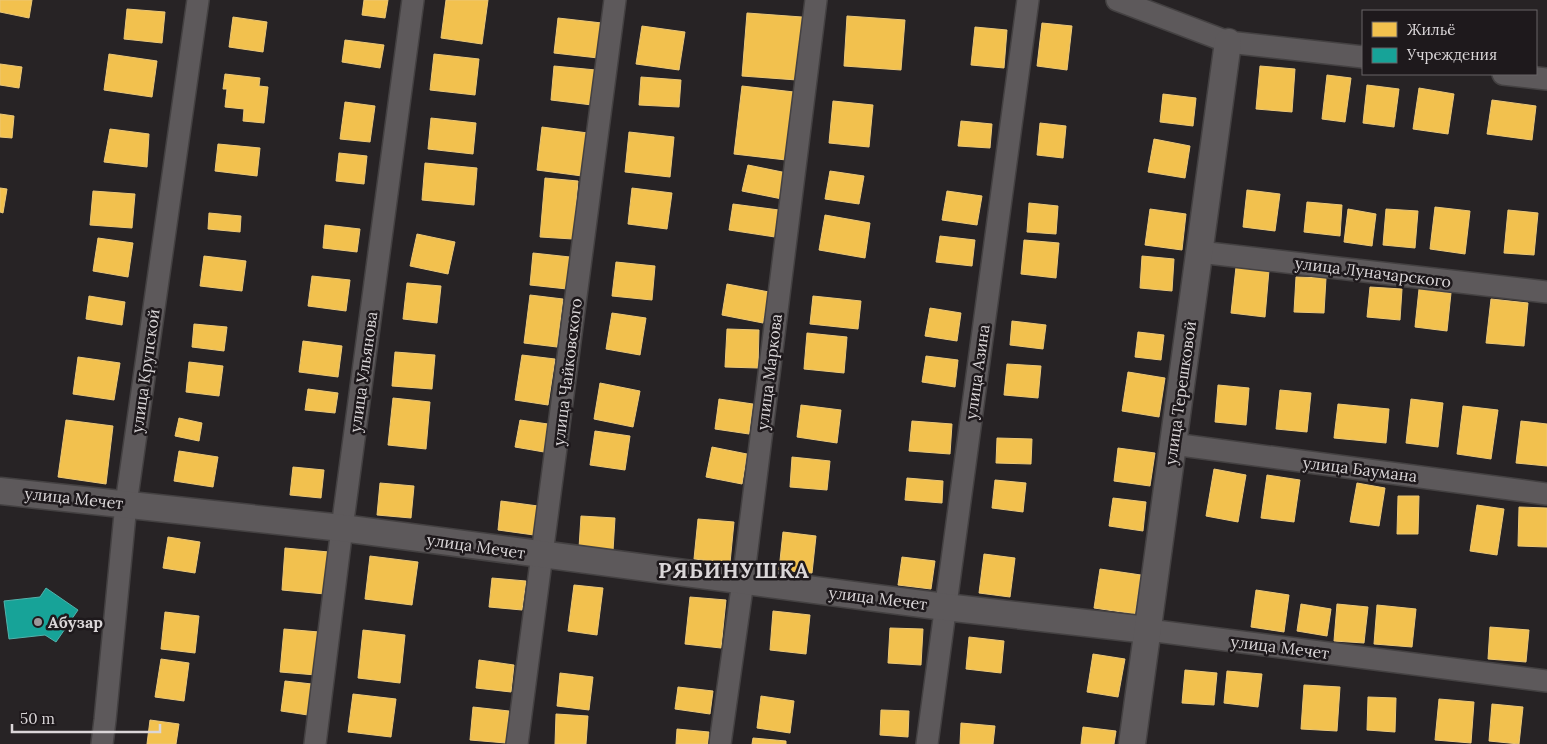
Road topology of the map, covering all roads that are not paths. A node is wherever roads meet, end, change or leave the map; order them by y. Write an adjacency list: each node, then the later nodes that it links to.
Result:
1 (198, 0): 16 (street, улица Крупской)
2 (413, 0): 17 (street, улица Ульянова)
3 (615, 0): 18 (street, улица Чайковского)
4 (816, 0): 19 (street, улица Маркова)
5 (1028, 0): 20 (street, улица Азина)
6 (1117, 0): 7 (street)
7 (1228, 42): 8 (street); 11 (street, улица Терешковой)
8 (1362, 57)
9 (1512, 75): 10 (street)
10 (1547, 79)
11 (1199, 252): 12 (street, улица Луначарского); 13 (street, улица Терешковой)
12 (1547, 292)
13 (1173, 444): 15 (street, улица Баумана); 21 (street, улица Терешковой)
14 (0, 491): 16 (street, улица Мечет)
15 (1547, 494)
16 (126, 504): 17 (street, улица Мечет); 23 (street, улица Крупской)
17 (342, 528): 18 (street, улица Мечет); 24 (street, улица Ульянова)
18 (543, 554): 19 (street, улица Мечет); 25 (street, улица Чайковского)
19 (743, 581): 20 (street, улица Мечет); 26 (street, улица Маркова)
20 (945, 607): 21 (street, улица Мечет); 27 (street, улица Азина)
21 (1148, 630): 22 (street, улица Мечет); 28 (street, улица Терешковой)
22 (1547, 681)
23 (102, 744)
24 (314, 744)
25 (517, 744)
26 (720, 744)
27 (927, 744)
28 (1132, 744)

